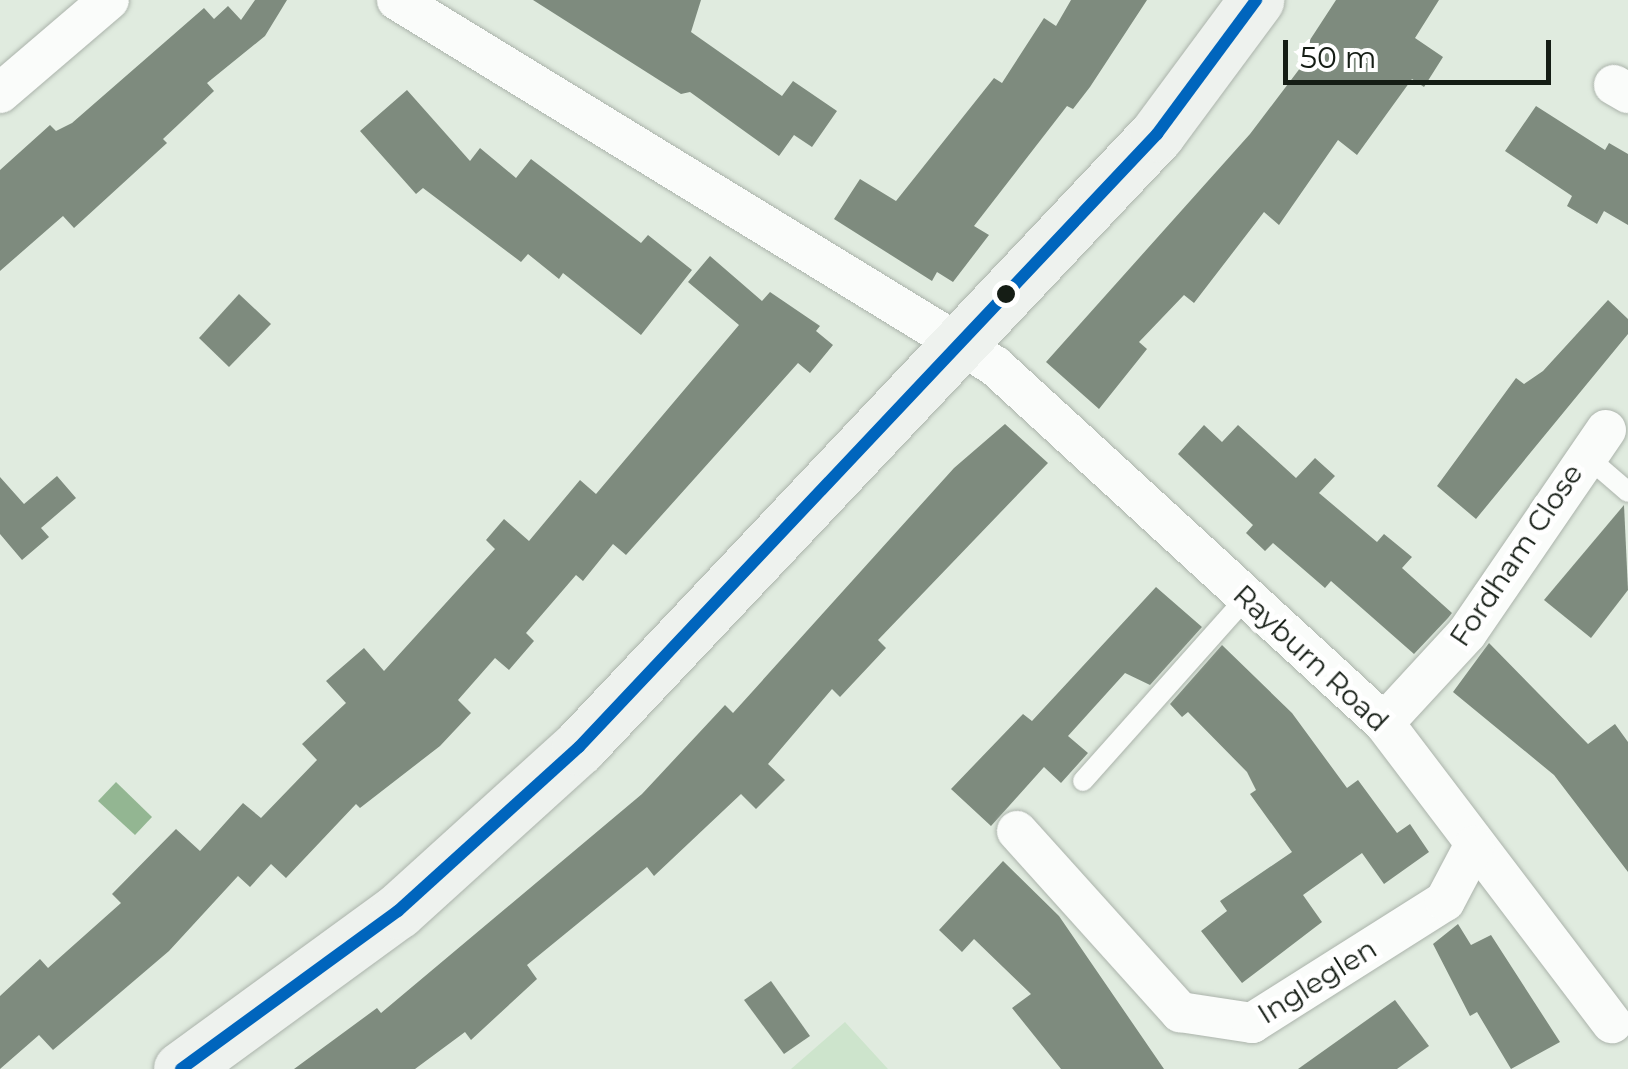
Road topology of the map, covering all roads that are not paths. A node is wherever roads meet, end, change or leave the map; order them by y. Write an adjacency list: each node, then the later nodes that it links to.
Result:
1 (109, 0): 4 (street)
2 (397, 0): 5 (street, Rayburn Road)
3 (1256, 0): 5 (street)
4 (0, 93)
5 (955, 348): 8 (street, Rayburn Road); 14 (street)
6 (1595, 442): 7 (lane); 9 (street, Fordham Close)
7 (1628, 492)
8 (1247, 597): 9 (street, Rayburn Road); 10 (lane)
9 (1384, 722): 12 (street, Rayburn Road)
10 (1083, 781)
11 (1017, 831): 12 (street, Ingleglen)
12 (1474, 846): 13 (street, Rayburn Road)
13 (1612, 1023)
14 (181, 1069)

